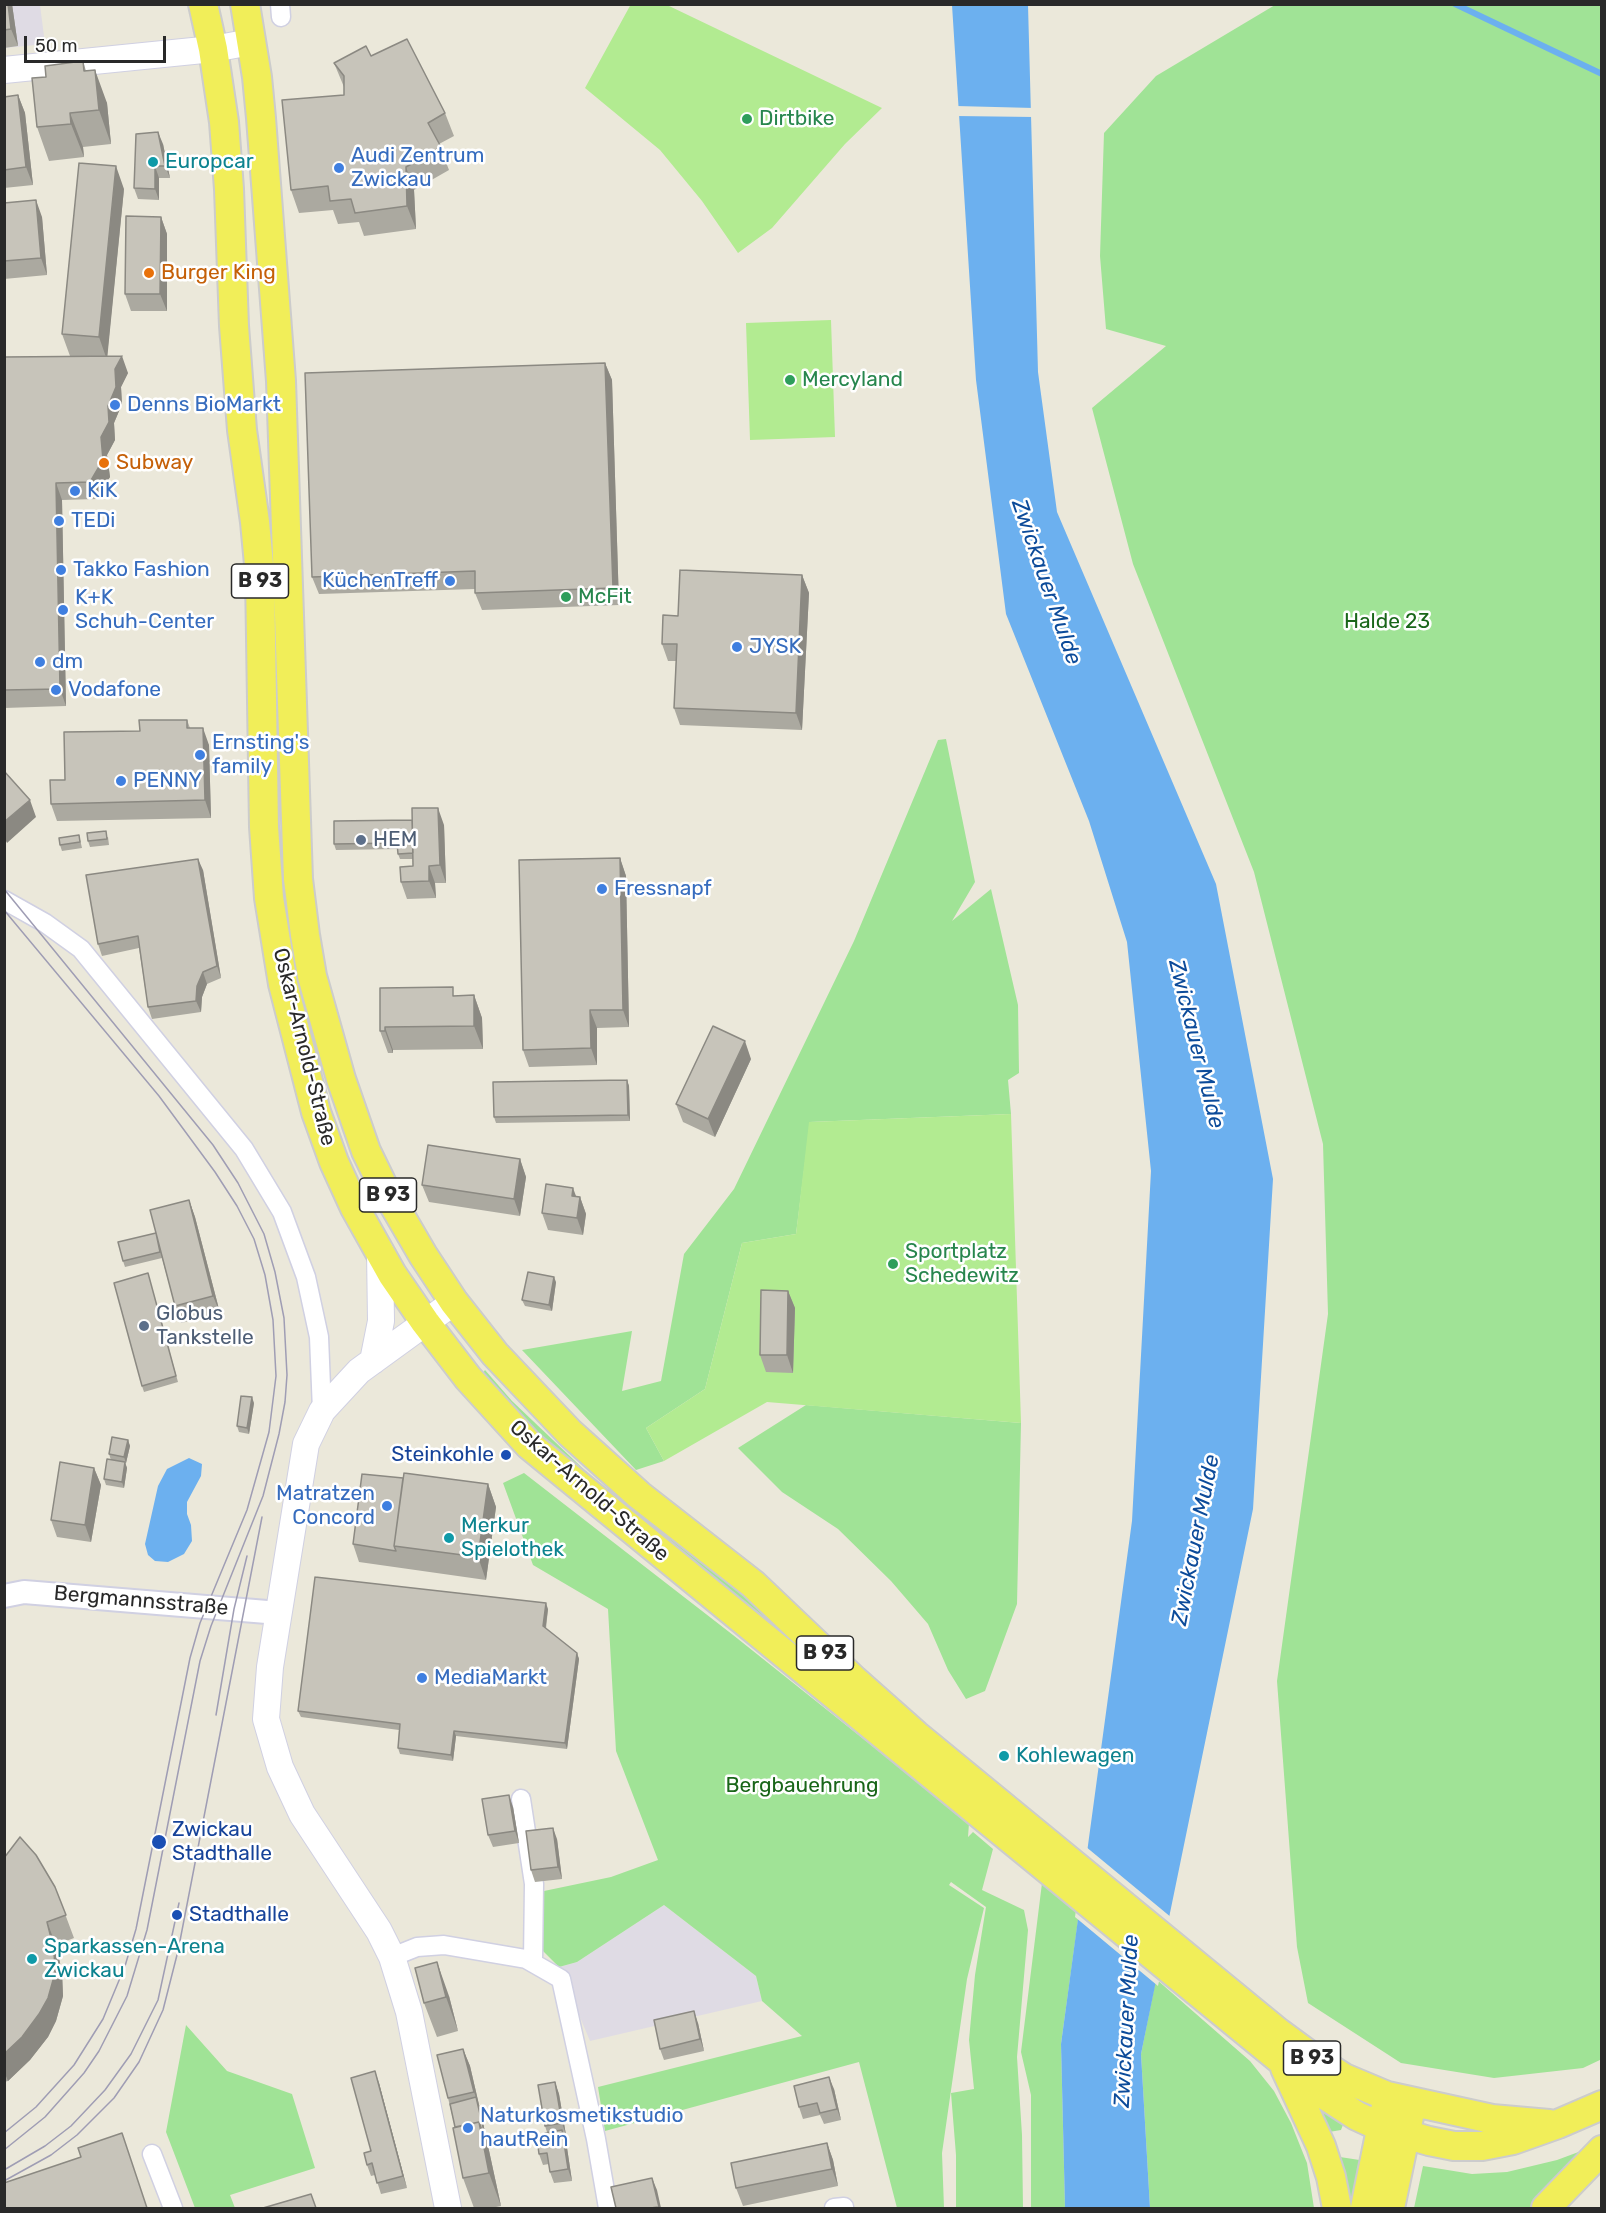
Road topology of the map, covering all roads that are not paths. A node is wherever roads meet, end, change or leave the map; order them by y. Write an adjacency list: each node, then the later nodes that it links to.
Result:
1 (203, 4): 4 (main road, B 93)
2 (245, 4): 3 (main road, B 93)
3 (251, 42): 4 (main road); 8 (main road, Oskar-Arnold-Straße / B 93)
4 (213, 49): 5 (main road); 7 (main road, Oskar-Arnold-Straße / B 93)
5 (4, 70)
6 (4, 900): 11 (street)
7 (380, 1251): 9 (main road, Oskar-Arnold-Straße / B 93); 10 (main road)
8 (454, 1302): 9 (main road); 15 (main road, Oskar-Arnold-Straße / B 93)
9 (425, 1322): 10 (main road); 15 (main road, Oskar-Arnold-Straße / B 93)
10 (373, 1361): 11 (main road)
11 (322, 1411): 13 (main road)
12 (4, 1596): 13 (street, Bergmannsstraße)
13 (279, 1613): 16 (main road)
14 (521, 1799): 17 (street)
15 (1007, 1823): 18 (main road, B 93)
16 (392, 1957): 17 (street); 27 (main road)
17 (533, 1961): 28 (street)
18 (1243, 2017): 19 (main road, B 93); 20 (main road, B 93)
19 (1283, 2064): 23 (main road, B 93); 29 (main road, B 93)
20 (1400, 2100): 22 (main road); 23 (main road)
21 (1602, 2105): 22 (main road)
22 (1558, 2124): 23 (main road)
23 (1393, 2131): 30 (main road); 31 (main road)
24 (1602, 2150): 32 (main road)
25 (152, 2154): 26 (street)
26 (173, 2208)
27 (448, 2208)
28 (608, 2208)
29 (1337, 2208)
30 (1365, 2208)
31 (1390, 2208)
32 (1546, 2208)

